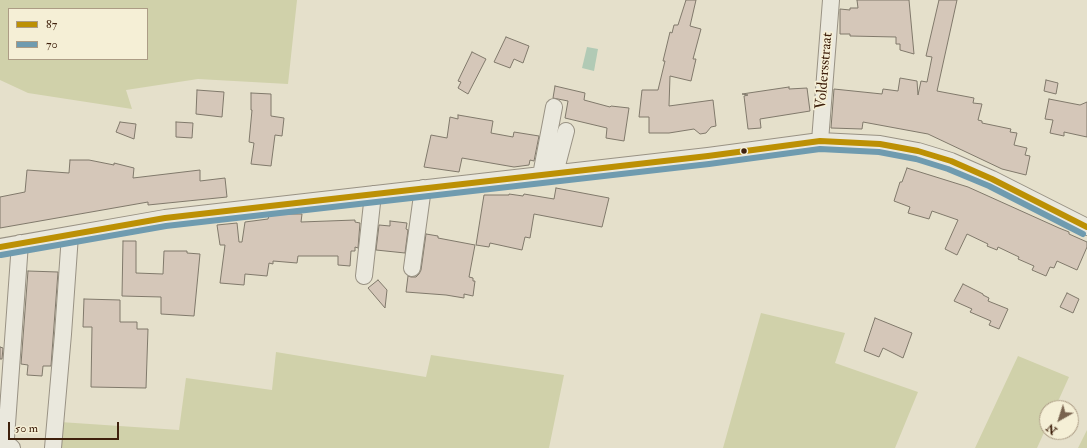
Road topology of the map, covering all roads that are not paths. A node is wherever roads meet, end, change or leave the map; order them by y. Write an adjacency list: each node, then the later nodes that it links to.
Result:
1 (831, 0): 4 (street, Voldersstraat)
2 (554, 108): 5 (street)
3 (566, 131): 5 (street)
4 (820, 142): 5 (street); 8 (street)
5 (548, 174): 6 (street)
6 (423, 188): 7 (street); 13 (street)
7 (367, 194): 9 (street); 10 (street); 14 (street)
8 (1087, 226)
9 (70, 235): 11 (street); 16 (street)
10 (361, 235)
11 (20, 243): 12 (street); 15 (street)
12 (0, 247)
13 (412, 268)
14 (364, 276)
15 (12, 448)
16 (53, 448)

